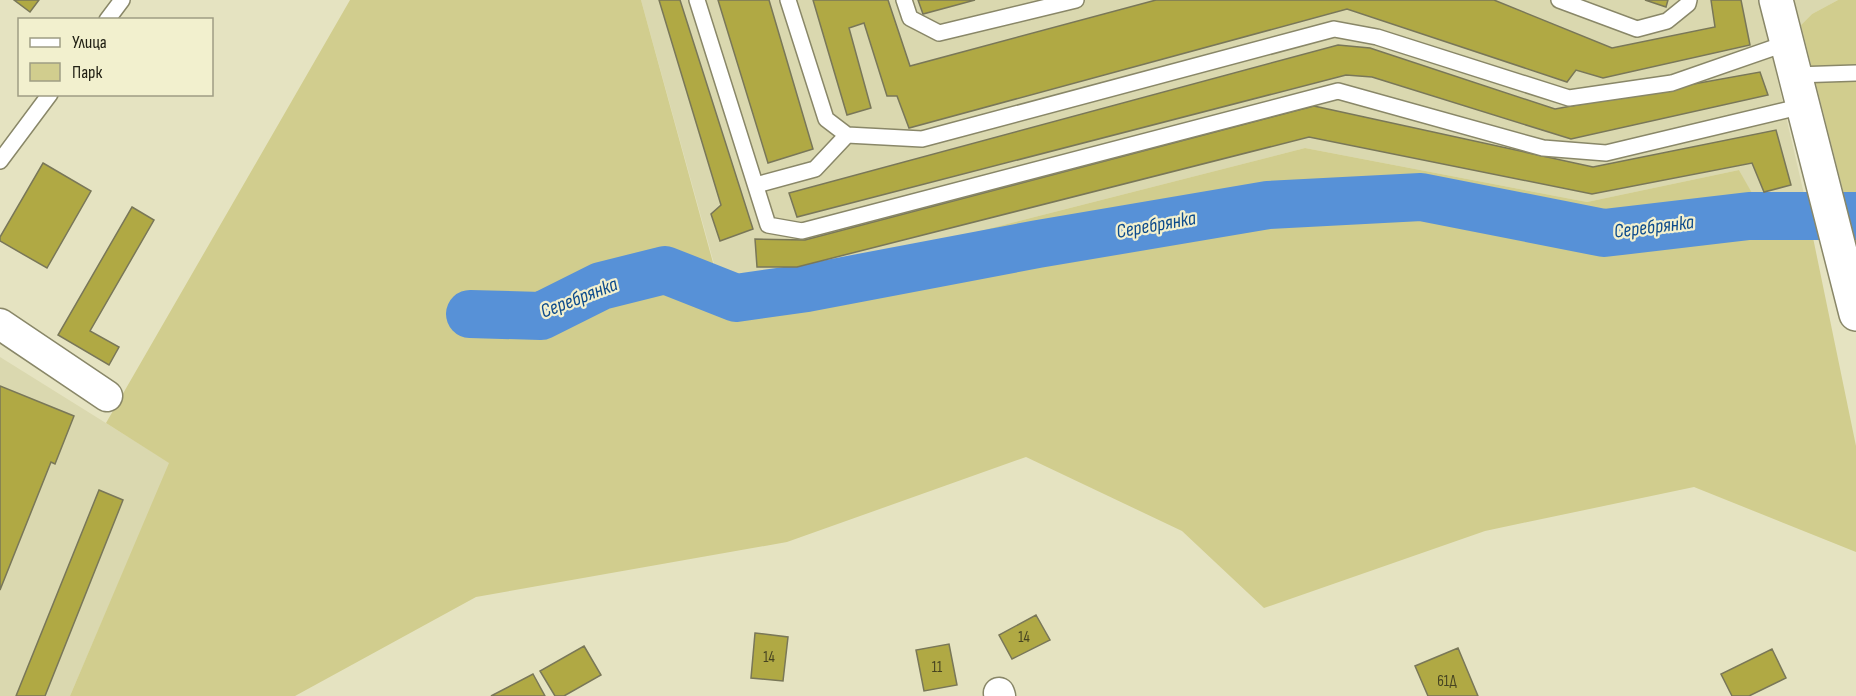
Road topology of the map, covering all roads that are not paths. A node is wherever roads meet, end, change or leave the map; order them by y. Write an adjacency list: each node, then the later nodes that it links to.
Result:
1 (122, 0): 9 (lane)
2 (697, 0): 16 (lane)
3 (788, 0): 14 (lane)
4 (904, 0): 5 (lane)
5 (1076, 0)
6 (1559, 0): 7 (lane)
7 (1689, 0)
8 (1783, 3): 10 (street)
9 (108, 18)
10 (1786, 43): 13 (street); 14 (lane)
11 (1856, 73): 13 (lane)
12 (49, 96): 15 (lane)
13 (1801, 100): 16 (lane); 17 (street)
14 (847, 135): 16 (lane)
15 (0, 161)
16 (756, 185)
17 (1856, 314)
18 (0, 324): 19 (street)
19 (107, 396)

